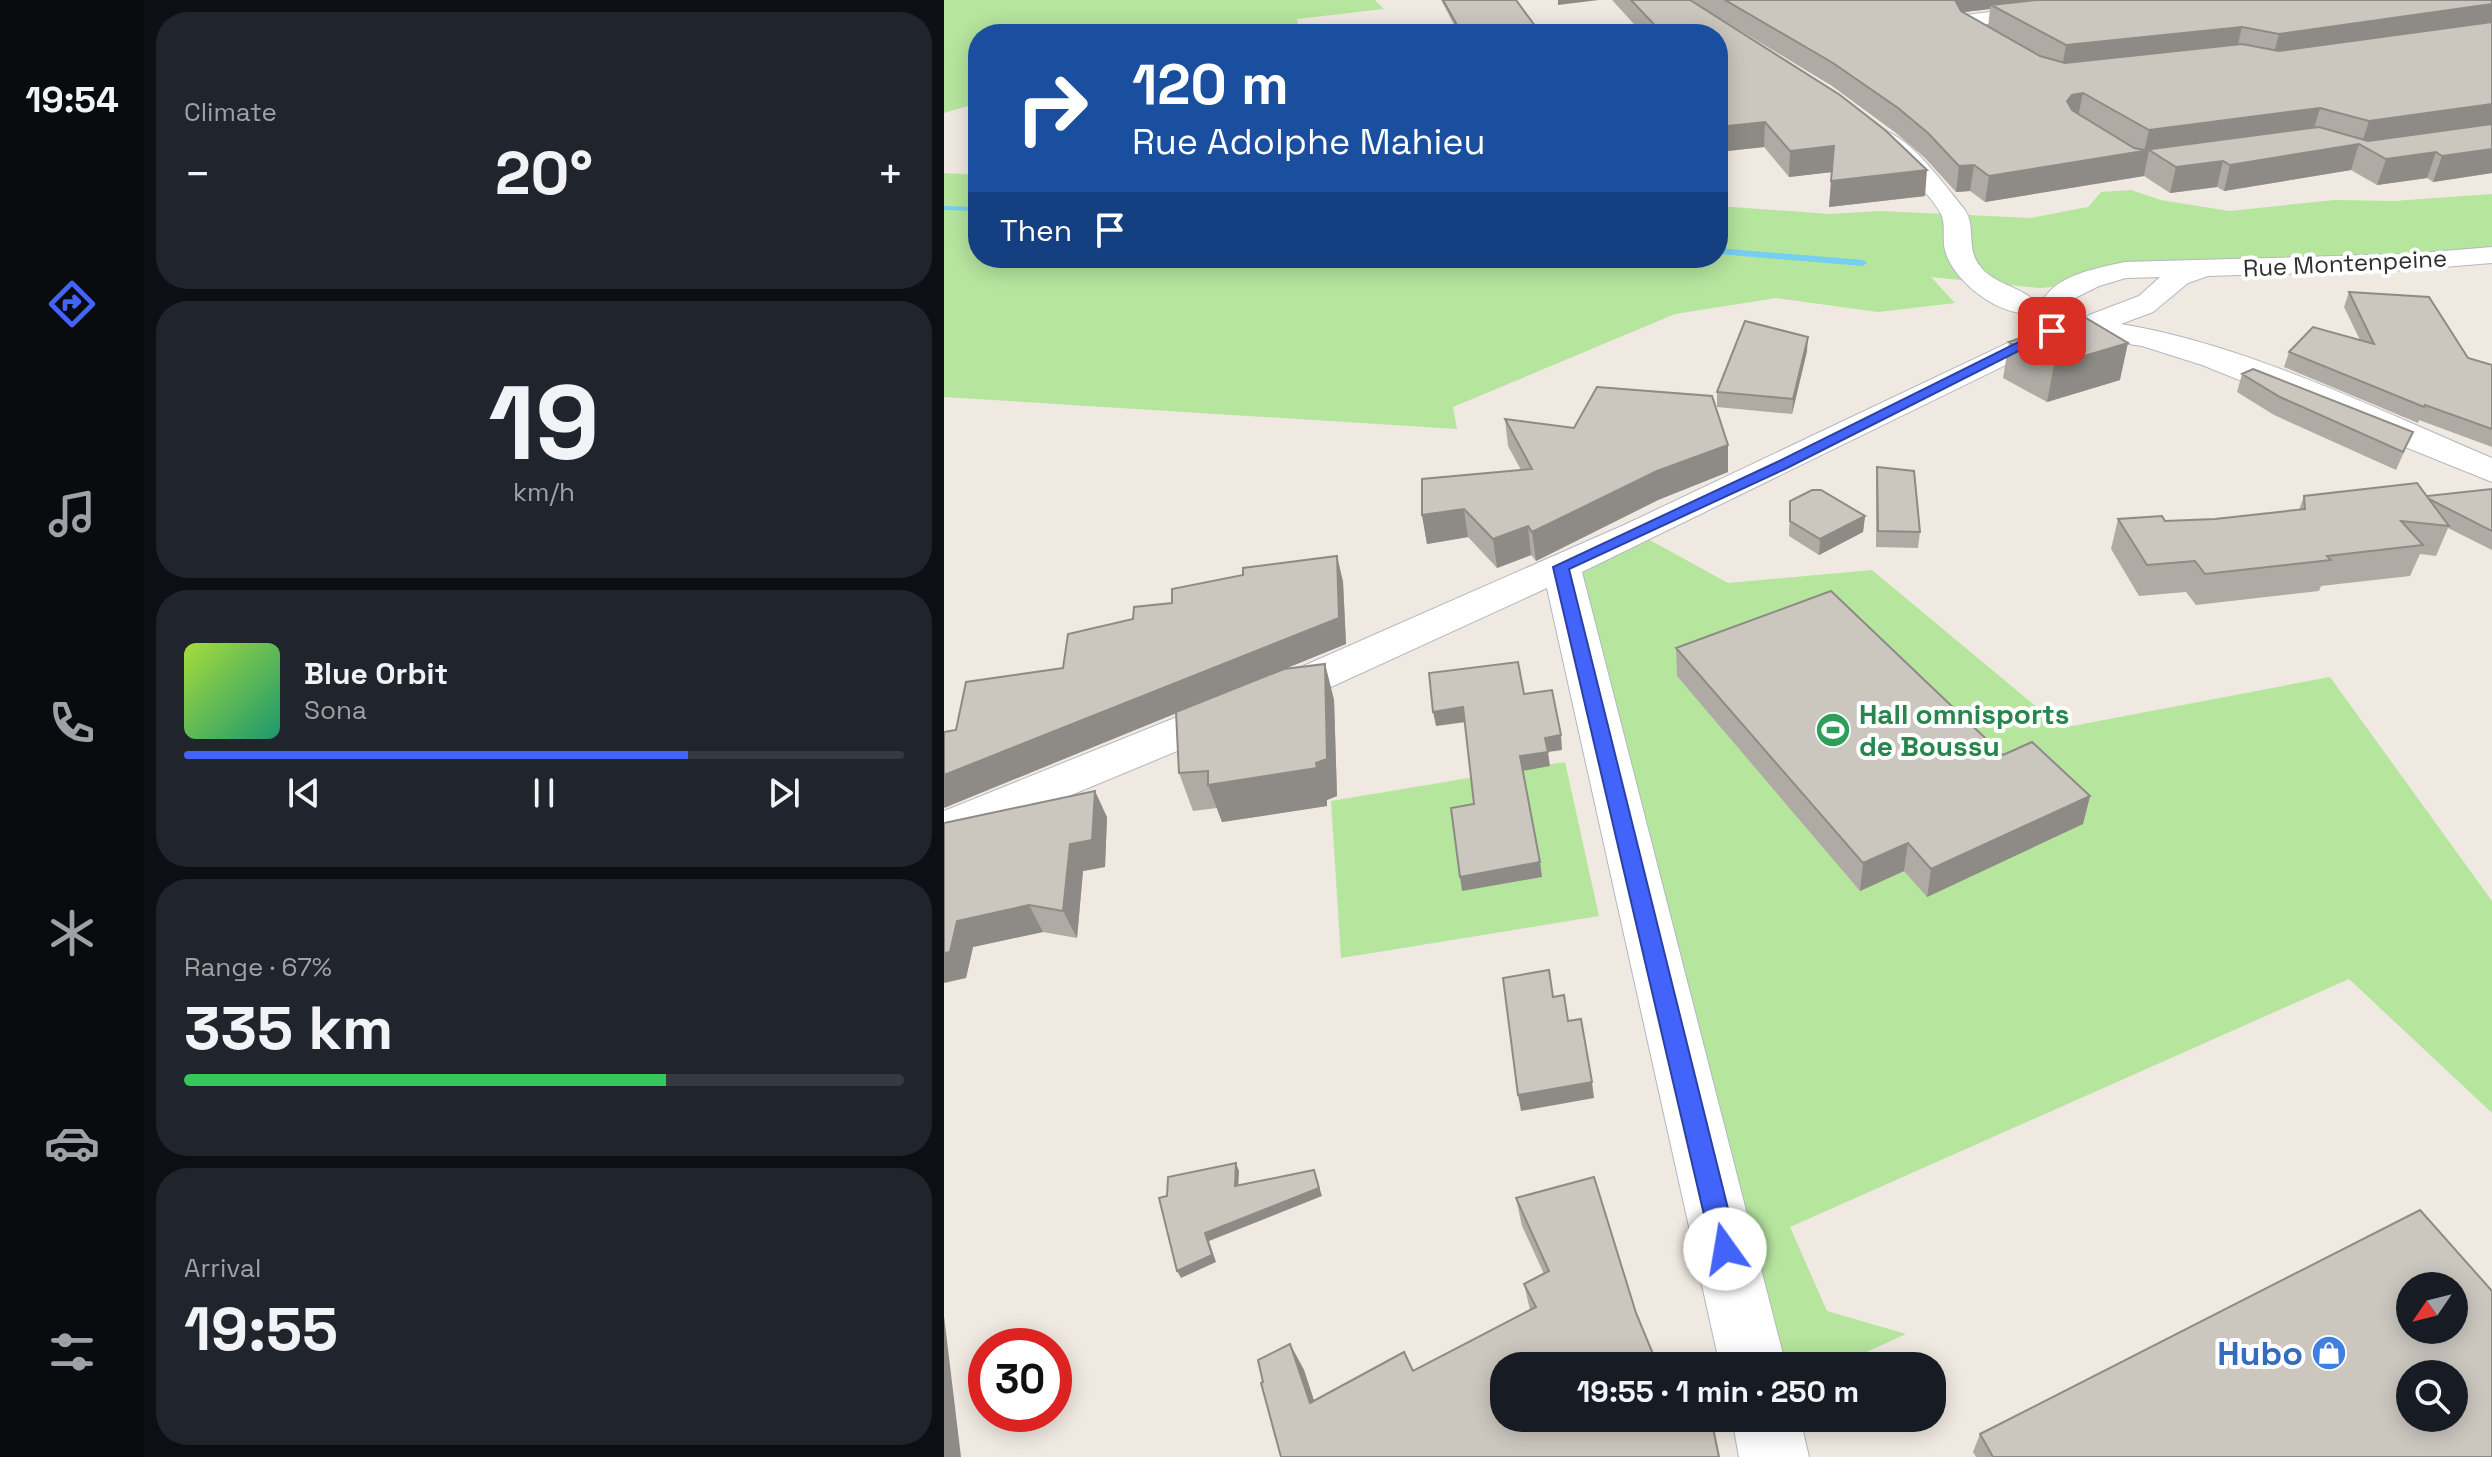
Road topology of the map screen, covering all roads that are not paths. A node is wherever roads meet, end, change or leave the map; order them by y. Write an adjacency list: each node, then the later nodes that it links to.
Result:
1 (2138, 0): 2 (street)
2 (2019, 57)
3 (1861, 120): 7 (street)
4 (2492, 255): 5 (street, Rue Montenpeine)
5 (2198, 270): 6 (street, Rue Montenpeine); 7 (street, Rue Montenpeine)
6 (2143, 306): 7 (street); 8 (street)
7 (2064, 317): 8 (street); 10 (street)
8 (2194, 351): 9 (street)
9 (2492, 471)
10 (1561, 567): 11 (street); 12 (street)
11 (944, 830)
12 (1750, 1352)
13 (1769, 1432): 14 (street)
14 (1774, 1457)

